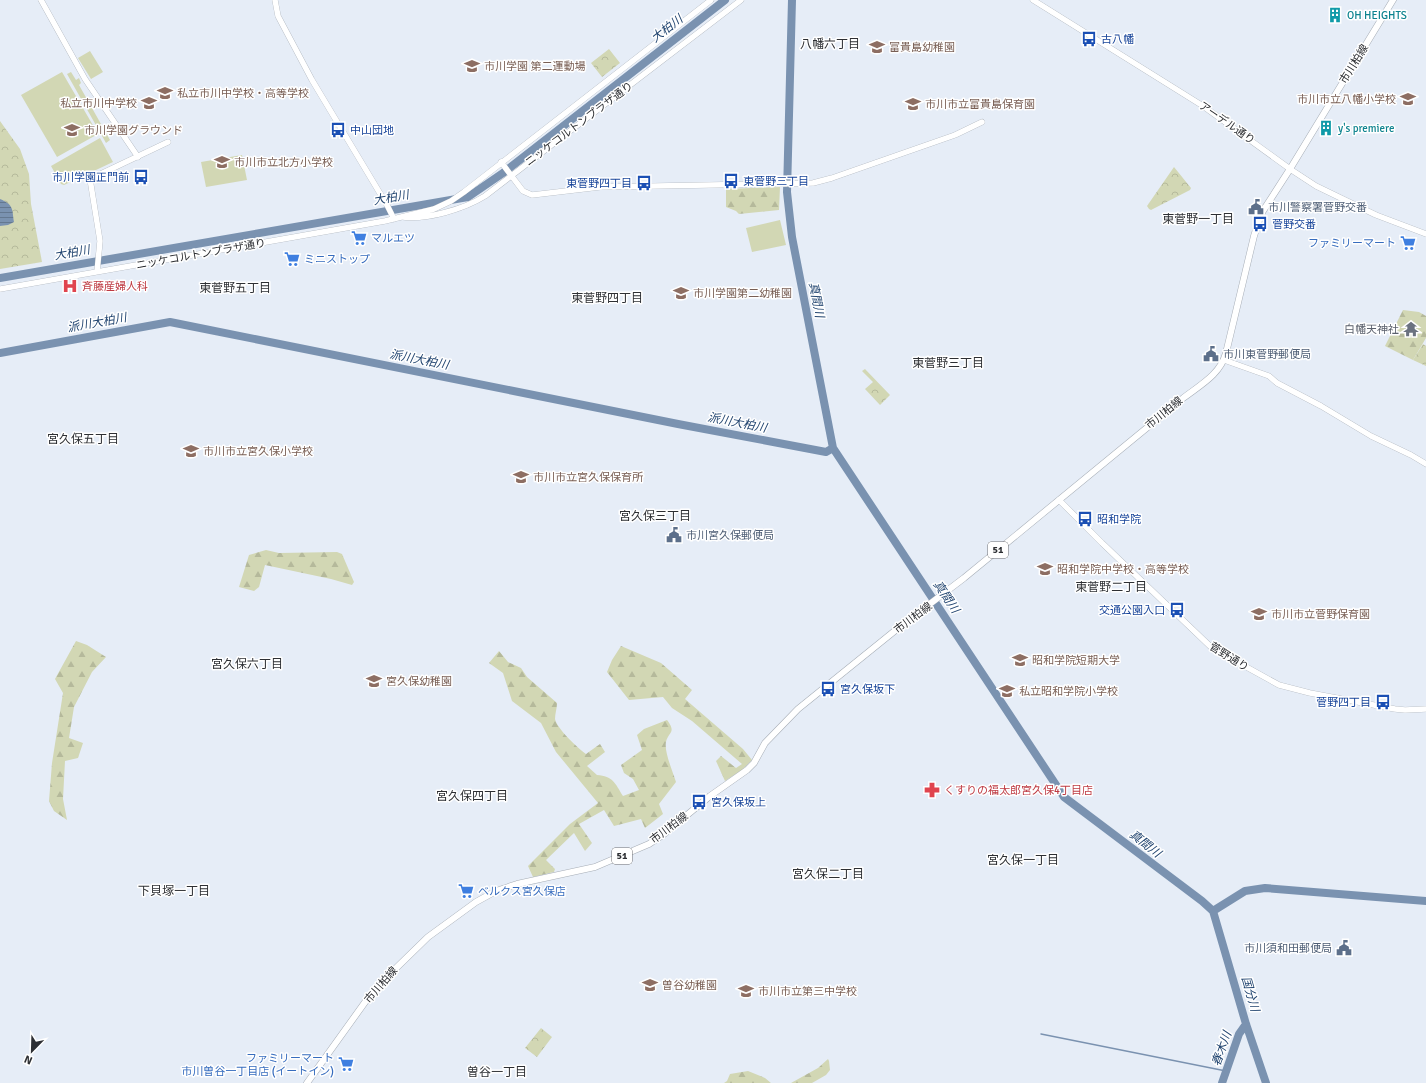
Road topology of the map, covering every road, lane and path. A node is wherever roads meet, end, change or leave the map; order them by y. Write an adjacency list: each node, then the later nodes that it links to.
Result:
1 (41, 0): 9 (street)
2 (275, 0): 13 (street)
3 (711, 0): 10 (street, ニッケコルトンプラザ通り)
4 (741, 0): 12 (street, ニッケコルトンプラザ通り)
5 (1033, 0): 11 (street, アーデル通り)
6 (1393, 0): 11 (main road, 市川柏線 / 51)
7 (982, 122): 12 (street)
8 (168, 142): 9 (street)
9 (138, 157): 16 (street)
10 (502, 163): 12 (street); 14 (street, ニッケコルトンプラザ通り)
11 (1290, 169): 15 (street, アーデル通り); 18 (main road, 市川柏線 / 51)
12 (511, 174): 14 (street, ニッケコルトンプラザ通り)
13 (393, 216): 14 (street, ニッケコルトンプラザ通り); 16 (street, ニッケコルトンプラザ通り)
14 (403, 217)
15 (1426, 234)
16 (97, 269): 17 (street, ニッケコルトンプラザ通り)
17 (0, 289)
18 (1224, 360): 19 (street); 20 (main road, 市川柏線 / 51)
19 (1426, 464)
20 (1059, 500): 21 (street, 菅野通り); 22 (main road, 市川柏線 / 51)
21 (1426, 709)
22 (307, 1083)

